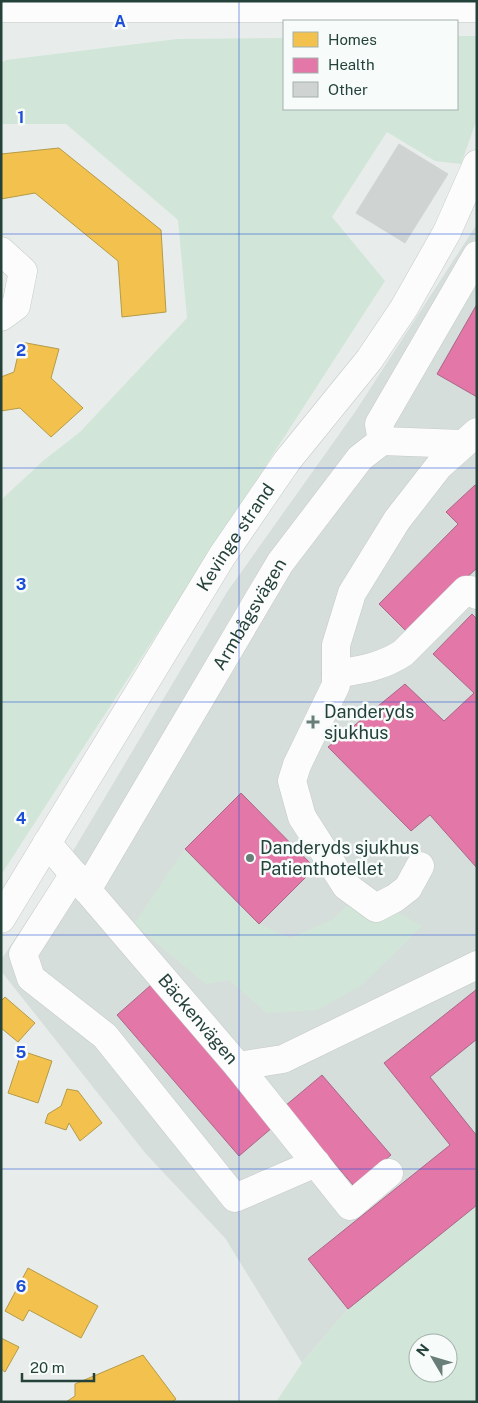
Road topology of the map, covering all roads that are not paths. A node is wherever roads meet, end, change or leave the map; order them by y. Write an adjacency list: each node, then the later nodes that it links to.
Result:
1 (1, 8): 2 (street)
2 (477, 8)
3 (477, 164): 11 (street, Kevinge strand)
4 (1, 252): 6 (street)
5 (477, 255): 8 (street)
6 (1, 316)
7 (470, 438): 8 (street); 10 (street)
8 (382, 441): 13 (street, Armbågsvägen)
9 (477, 595): 10 (street)
10 (336, 674): 12 (street)
11 (47, 844): 13 (street, Bäckenvägen); 14 (street, Kevinge strand)
12 (420, 866)
13 (81, 882): 16 (street, Bäckenvägen); 17 (street, Armbågsvägen)
14 (1, 919)
15 (477, 965): 16 (street, Bäckenvägen)
16 (238, 1066): 17 (street)
17 (316, 1163): 18 (street)
18 (389, 1173)

